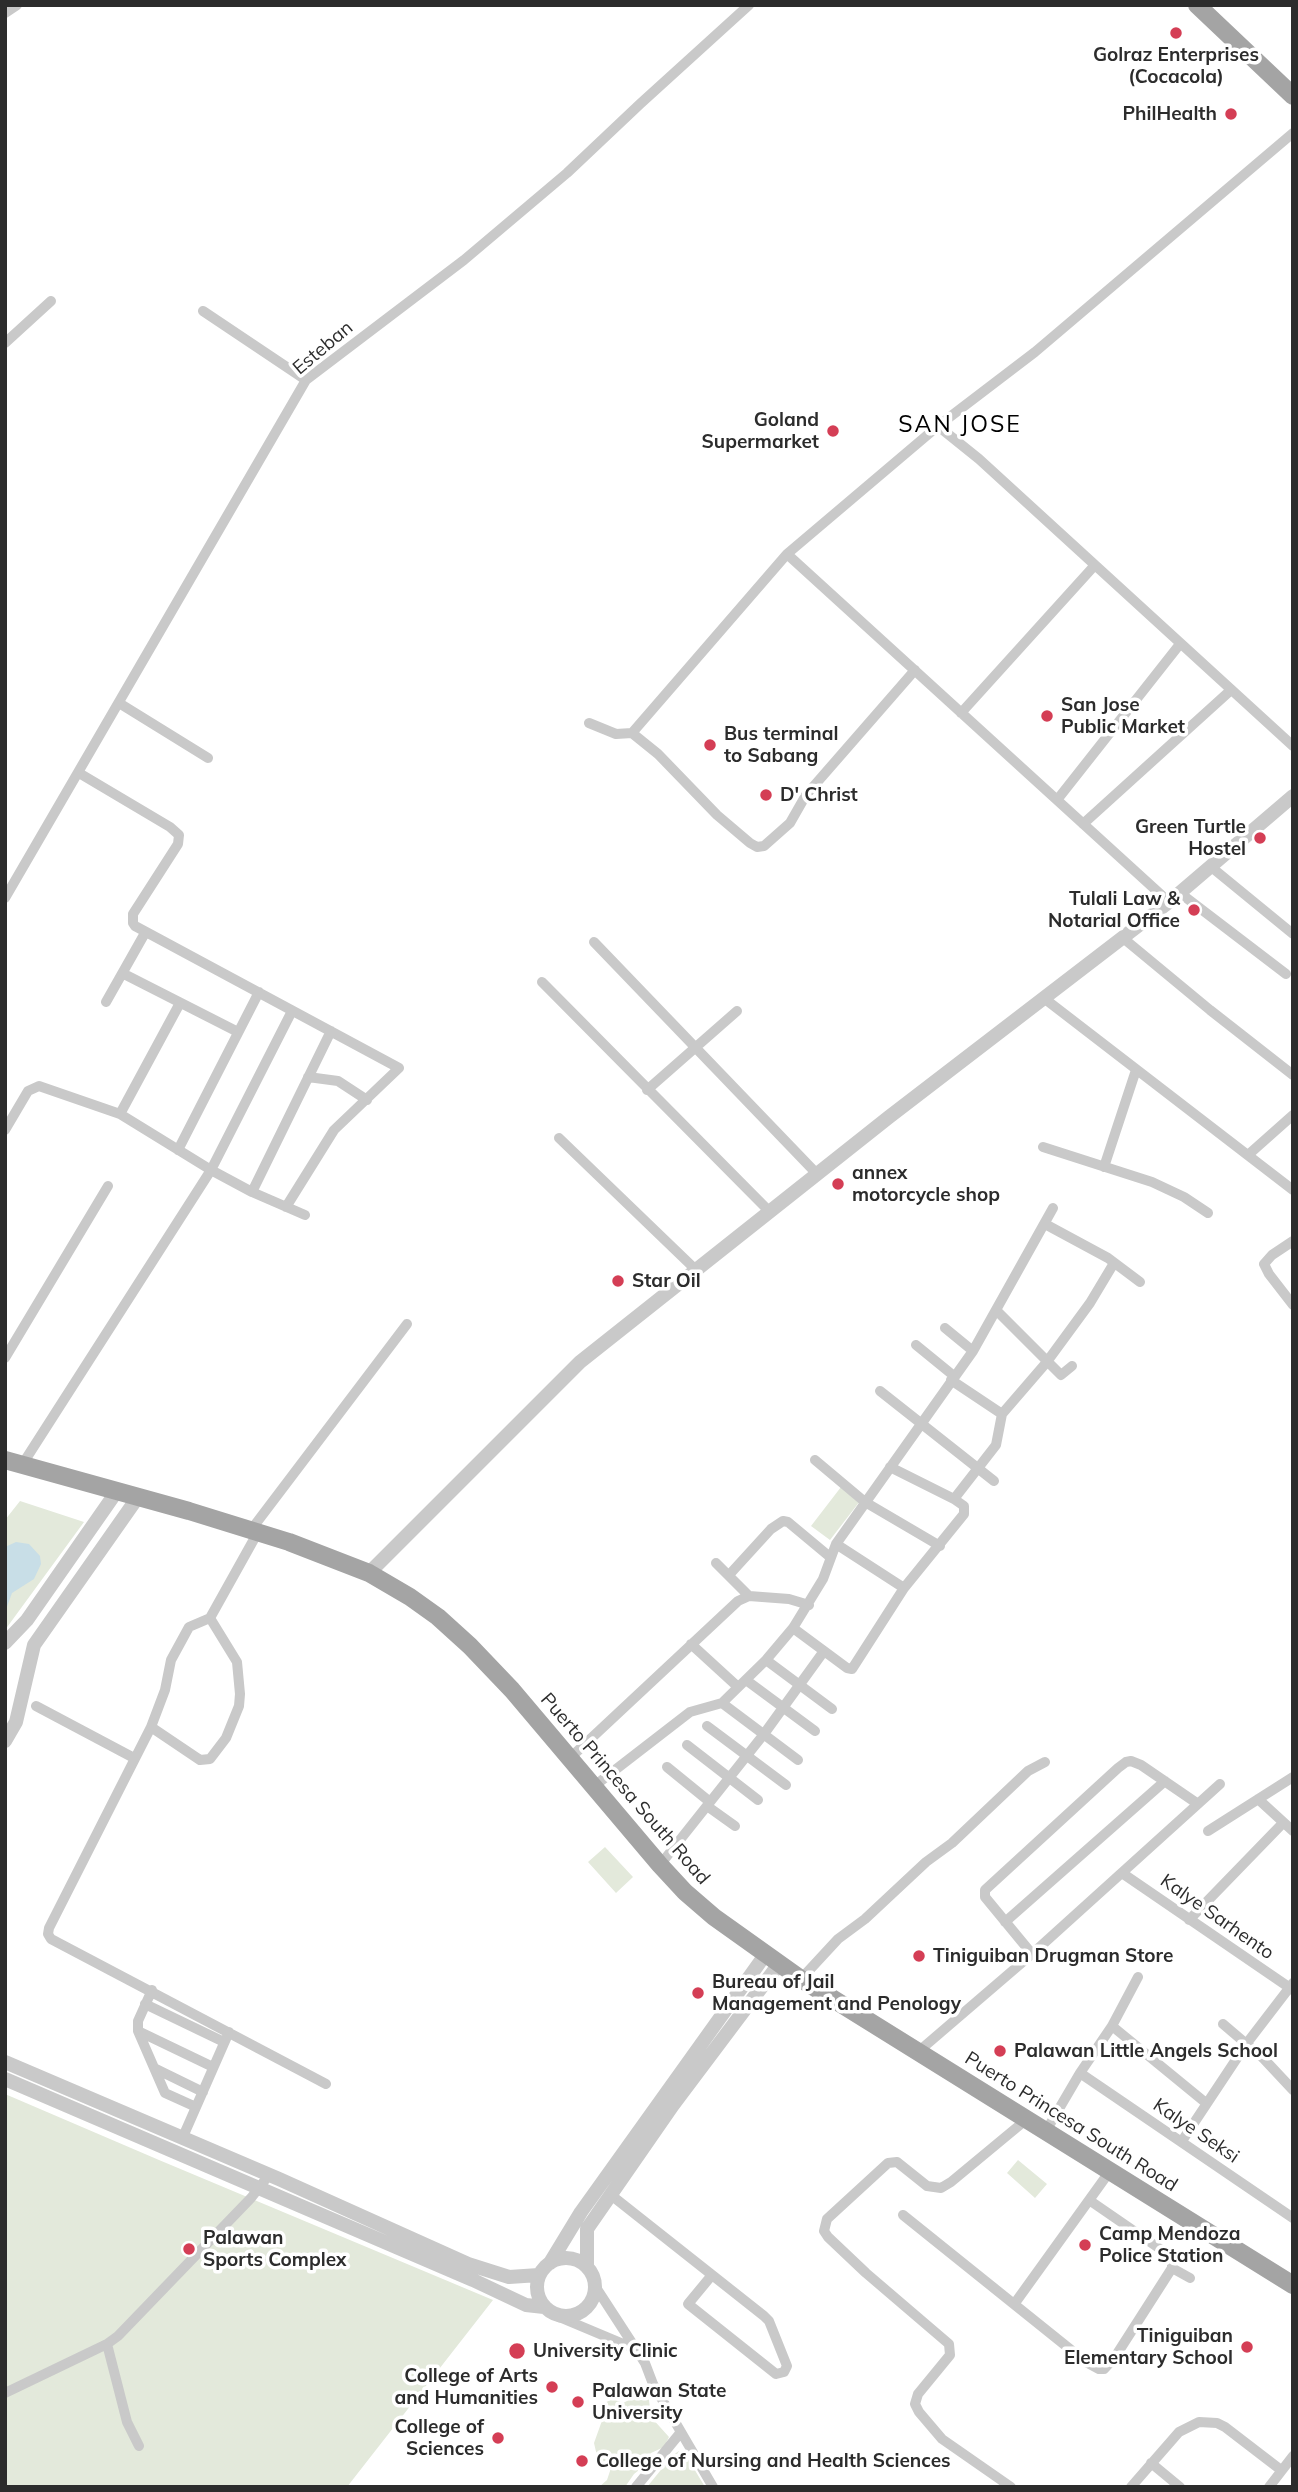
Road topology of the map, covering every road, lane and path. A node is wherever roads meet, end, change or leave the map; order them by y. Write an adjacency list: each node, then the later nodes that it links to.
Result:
1 (17, 5): 4 (street)
2 (749, 5): 10 (street, Esteban)
3 (1197, 5): 5 (main road)
4 (5, 13)
5 (1293, 96)
6 (1293, 133): 11 (street)
7 (51, 301): 9 (street)
8 (203, 311): 10 (street)
9 (5, 344)
10 (306, 380): 17 (street, Esteban)
11 (939, 426): 12 (street); 13 (street)
12 (787, 554): 15 (street); 20 (street)
13 (1095, 565): 14 (street); 18 (street)
14 (1180, 644): 16 (street); 25 (street)
15 (915, 670): 18 (street); 20 (street)
16 (1231, 690): 21 (street); 26 (street)
17 (119, 703): 22 (street); 23 (street, Esteban)
18 (961, 713): 25 (street)
19 (589, 723): 20 (street)
20 (632, 733)
21 (1293, 747)
22 (208, 758)
23 (79, 773): 29 (street, Esteban); 30 (street)
24 (1293, 796): 27 (street)
25 (1056, 800): 26 (street)
26 (1083, 824): 28 (street)
27 (1210, 866): 28 (street); 31 (street)
28 (1175, 897): 32 (street); 35 (street)
29 (5, 898)
30 (145, 933): 34 (street); 37 (street)
31 (1293, 934)
32 (1122, 937): 38 (street); 47 (street)
33 (594, 942): 45 (street)
34 (124, 974): 39 (street); 40 (street)
35 (1286, 974)
36 (542, 982): 49 (street)
37 (259, 992): 41 (street); 44 (street)
38 (1045, 999): 46 (street); 60 (street)
39 (106, 1002)
40 (180, 1003): 44 (street); 51 (street)
41 (292, 1011): 43 (street); 59 (street)
42 (737, 1011): 45 (street)
43 (331, 1031): 48 (street); 50 (street)
44 (238, 1032): 56 (street)
45 (696, 1049): 49 (street); 60 (street)
46 (1136, 1070): 57 (street); 58 (street)
47 (1293, 1075)
48 (309, 1077): 50 (street); 63 (street)
49 (647, 1090): 66 (street)
50 (367, 1100): 64 (street)
51 (120, 1114): 53 (street); 56 (street)
52 (1293, 1115): 57 (street)
53 (5, 1130)
54 (559, 1139): 72 (street)
55 (1043, 1147): 58 (street)
56 (178, 1150): 59 (street)
57 (1248, 1155): 62 (street)
58 (1104, 1167): 67 (street)
59 (211, 1170): 63 (street); 88 (street)
60 (817, 1174): 66 (street)
61 (108, 1186): 80 (street)
62 (1293, 1190)
63 (253, 1192): 64 (street)
64 (286, 1207): 68 (street)
65 (1053, 1208): 69 (street)
66 (769, 1211): 72 (street)
67 (1208, 1213)
68 (305, 1215)
69 (1045, 1224): 71 (street); 75 (street)
70 (1293, 1241): 74 (street)
71 (1114, 1263): 73 (street); 81 (street)
72 (695, 1269): 101 (street)
73 (1140, 1282)
74 (1293, 1305)
75 (997, 1311): 79 (street); 81 (street)
76 (407, 1324): 96 (street)
77 (945, 1328): 79 (street)
78 (916, 1345): 83 (street)
79 (972, 1351): 83 (street)
80 (5, 1358)
81 (1046, 1363): 82 (street); 85 (street)
82 (1072, 1366)
83 (952, 1378): 85 (street); 86 (street)
84 (880, 1391): 86 (street)
85 (1002, 1413): 90 (street)
86 (922, 1424): 89 (street); 90 (street)
87 (815, 1460): 95 (street)
88 (14, 1463): 92 (main road, Puerto Princesa South Road)
89 (890, 1467): 94 (street); 95 (street)
90 (977, 1469): 91 (street); 94 (street)
91 (994, 1481)
92 (117, 1491): 93 (main road, Puerto Princesa South Road); 108 (street)
93 (138, 1497): 96 (main road, Puerto Princesa South Road); 111 (street)
94 (954, 1499): 98 (street)
95 (866, 1502): 97 (street); 98 (street)
96 (255, 1531): 101 (main road, Puerto Princesa South Road); 106 (street)
97 (836, 1544): 99 (street); 103 (street)
98 (940, 1546): 103 (street)
99 (830, 1557): 102 (street); 105 (street)
100 (716, 1563): 102 (street)
101 (369, 1573): 127 (main road, Puerto Princesa South Road)
102 (729, 1575): 104 (street)
103 (904, 1588): 110 (street)
104 (749, 1595): 105 (street); 109 (street)
105 (809, 1605): 107 (street)
106 (211, 1618): 120 (street); 120 (street)
107 (793, 1628): 110 (street); 112 (street)
108 (7, 1641): 111 (street)
109 (691, 1644): 113 (street); 127 (street)
110 (824, 1651): 114 (street)
111 (30, 1657): 123 (street)
112 (766, 1660): 113 (street); 114 (street)
113 (742, 1683): 115 (street); 117 (street)
114 (800, 1685): 117 (street); 118 (street)
115 (722, 1703): 122 (street); 136 (street)
116 (36, 1706): 126 (street)
117 (783, 1708): 121 (street); 122 (street)
118 (832, 1709)
119 (707, 1726): 125 (street)
120 (150, 1727): 126 (street)
121 (815, 1731)
122 (764, 1734): 125 (street); 128 (street)
123 (5, 1741)
124 (687, 1745): 132 (street)
125 (746, 1756): 132 (street); 135 (street)
126 (135, 1758): 153 (street)
127 (569, 1759): 136 (main road, Puerto Princesa South Road)
128 (798, 1760)
129 (1045, 1762): 151 (street)
130 (667, 1767): 139 (street)
131 (1293, 1777): 137 (street)
132 (728, 1778): 138 (street); 139 (street)
133 (1165, 1781): 140 (street); 147 (street); 147 (street)
134 (1220, 1784): 140 (street)
135 (786, 1785)
136 (593, 1787): 144 (main road, Puerto Princesa South Road)
137 (1258, 1799): 142 (street); 143 (street)
138 (758, 1800)
139 (708, 1804): 141 (street); 144 (street)
140 (1198, 1804): 145 (street)
141 (735, 1826)
142 (1288, 1827): 146 (street)
143 (1208, 1831)
144 (660, 1865): 149 (main road, Puerto Princesa South Road)
145 (1122, 1873): 146 (street, Kalye Sarhento); 148 (street)
146 (1189, 1920): 152 (street, Kalye Sarhento)
147 (1005, 1922): 148 (street)
148 (1032, 1954): 160 (street)
149 (772, 1959): 151 (main road, Puerto Princesa South Road); 178 (street); 182 (street)
150 (1138, 1977): 156 (street)
151 (801, 1979): 160 (main road, Puerto Princesa South Road)
152 (1292, 1987): 159 (street)
153 (152, 1990): 154 (street); 158 (street)
154 (145, 2004): 157 (street); 158 (street)
155 (1223, 2024): 159 (street)
156 (1112, 2025): 164 (street); 169 (street)
157 (138, 2031): 162 (street); 163 (street)
158 (226, 2037): 162 (street); 166 (street)
159 (1247, 2043): 167 (street); 169 (street)
160 (919, 2052): 171 (main road, Puerto Princesa South Road)
161 (5, 2063): 173 (street)
162 (213, 2067): 168 (street)
163 (156, 2069): 168 (street); 170 (street)
164 (1080, 2073): 172 (street); 174 (street, Kalye Seksi)
165 (5, 2079): 177 (street)
166 (326, 2084)
167 (1293, 2090)
168 (202, 2092): 170 (street)
169 (1206, 2103): 174 (street)
170 (196, 2107): 173 (street)
171 (1027, 2119): 172 (main road, Puerto Princesa South Road); 202 (street)
172 (1046, 2131): 175 (main road, Puerto Princesa South Road)
173 (182, 2139): 176 (street)
174 (1182, 2141): 181 (street, Kalye Seksi)
175 (1110, 2171): 179 (street); 188 (main road, Puerto Princesa South Road)
176 (269, 2175): 177 (street); 185 (street)
177 (260, 2188): 191 (street); 192 (street)
178 (611, 2194): 183 (street); 186 (street)
179 (1089, 2200): 184 (street); 190 (street)
180 (903, 2216): 190 (street)
181 (1293, 2218)
182 (550, 2263): 183 (street); 185 (street)
183 (587, 2267): 189 (street)
184 (1172, 2268): 187 (street); 190 (street)
185 (539, 2275): 191 (street)
186 (712, 2275): 186 (street)
187 (1190, 2278)
188 (1293, 2285)
189 (595, 2286): 191 (street); 193 (street)
190 (1015, 2303)
191 (548, 2310): 193 (street)
192 (107, 2344): 194 (street); 196 (street)
193 (633, 2348): 195 (street)
194 (5, 2393)
195 (681, 2432): 200 (street); 201 (street)
196 (139, 2446)
197 (1293, 2456): 199 (street)
198 (1151, 2463): 199 (street); 203 (street); 204 (street)
199 (1281, 2470): 205 (street)
200 (636, 2487)
201 (713, 2487)
202 (1011, 2487)
203 (1131, 2487)
204 (1180, 2487)
205 (1269, 2487)

